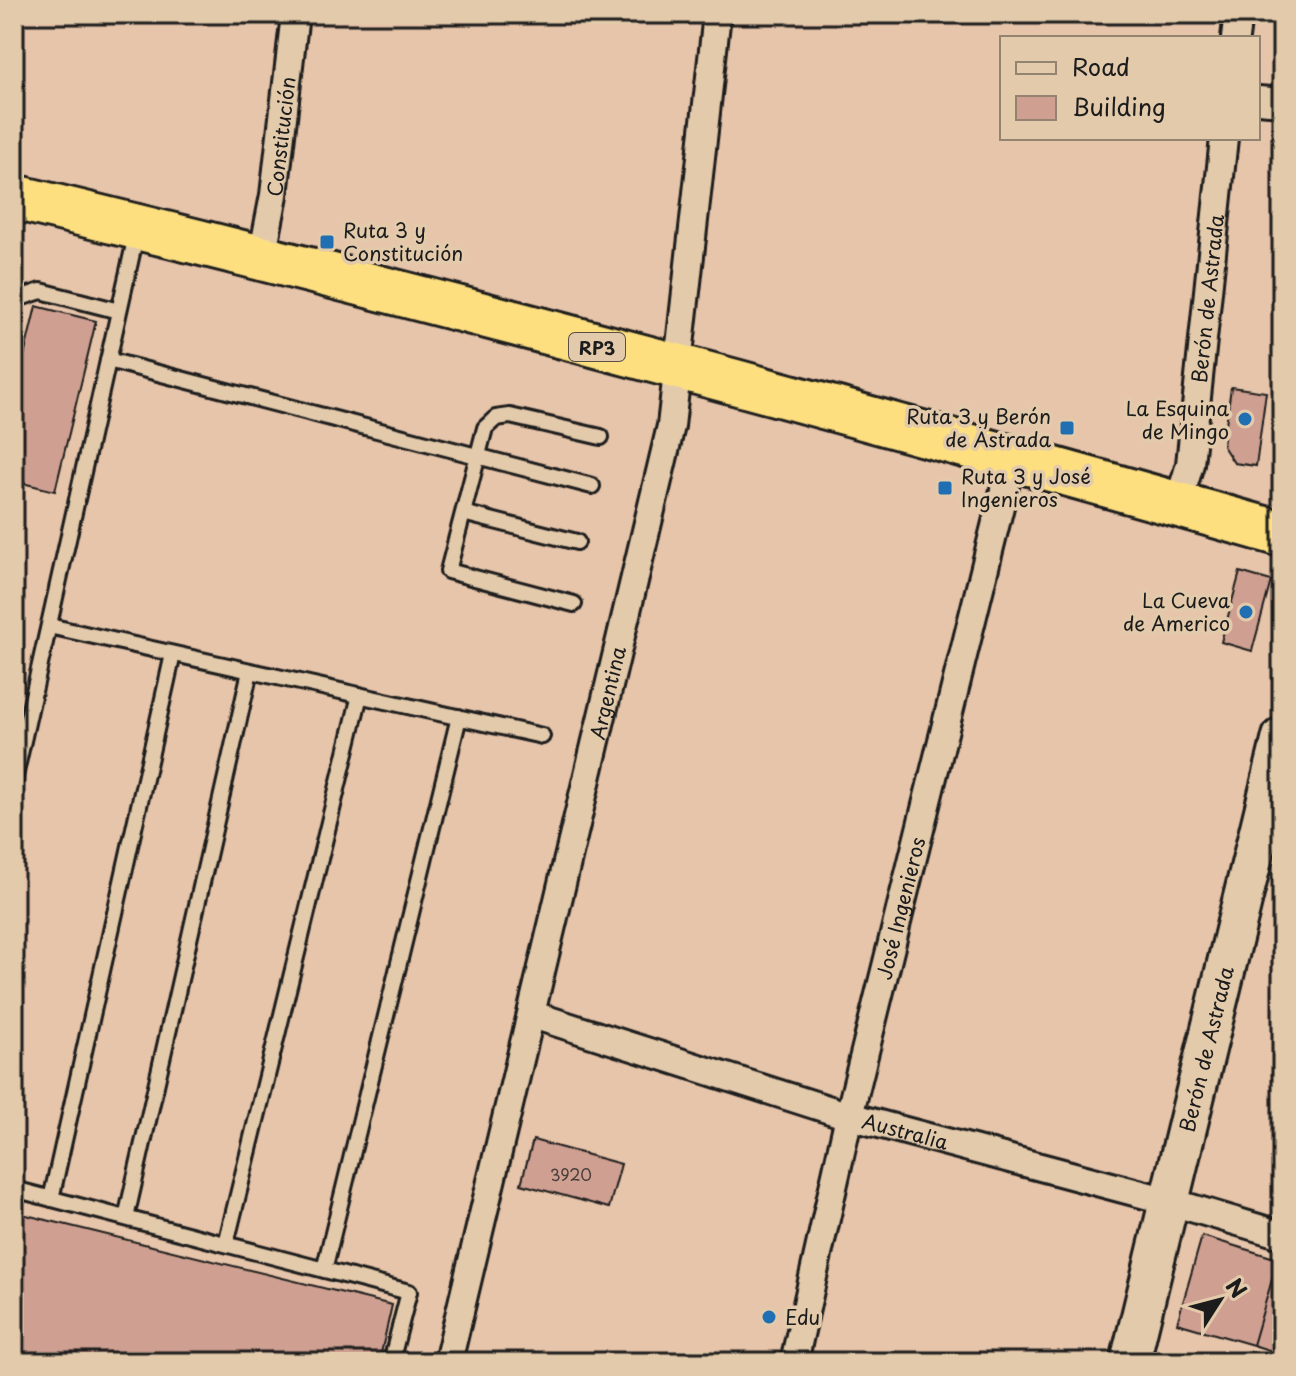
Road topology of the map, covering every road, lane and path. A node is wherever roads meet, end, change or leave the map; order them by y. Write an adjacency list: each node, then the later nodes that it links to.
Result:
1 (295, 14): 10 (street, Constitución)
2 (717, 14): 14 (street, Argentina)
3 (1238, 14): 4 (street)
4 (1235, 36)
5 (1260, 100): 6 (street)
6 (1282, 102)
7 (1224, 140): 19 (street, Berón de Astrada)
8 (14, 197): 9 (highway, RP3)
9 (138, 227): 10 (highway, RP3); 12 (lane)
10 (262, 257): 14 (highway, RP3)
11 (14, 300): 12 (lane)
12 (119, 311): 13 (lane)
13 (108, 360): 16 (lane); 24 (lane)
14 (676, 369): 17 (highway, RP3); 32 (street, Argentina)
15 (601, 437): 16 (lane)
16 (478, 456): 18 (lane); 20 (lane)
17 (1012, 458): 19 (highway, RP3); 33 (street, José Ingenieros)
18 (592, 486)
19 (1178, 504): 21 (highway, RP3)
20 (463, 513): 22 (lane); 23 (lane)
21 (1282, 534)
22 (577, 542)
23 (574, 604)
24 (49, 626): 25 (lane); 31 (lane)
25 (173, 654): 26 (lane); 35 (lane)
26 (250, 671): 27 (lane); 37 (lane)
27 (360, 695): 28 (lane); 39 (lane)
28 (459, 717): 29 (lane); 40 (lane)
29 (542, 736)
30 (1282, 737): 36 (street, Berón de Astrada)
31 (14, 781)
32 (533, 1015): 33 (street, Australia); 42 (street, Argentina)
33 (849, 1116): 36 (street, Australia); 43 (street, José Ingenieros)
34 (14, 1189): 35 (lane)
35 (51, 1199): 37 (lane)
36 (1168, 1201): 38 (street, Australia); 44 (street, Berón de Astrada)
37 (126, 1218): 39 (lane)
38 (1282, 1235)
39 (226, 1244): 40 (lane)
40 (324, 1270): 41 (lane)
41 (391, 1362)
42 (448, 1362)
43 (794, 1362)
44 (1130, 1362)

